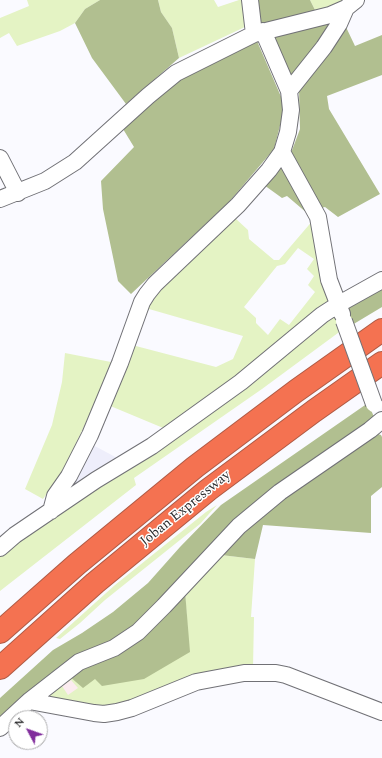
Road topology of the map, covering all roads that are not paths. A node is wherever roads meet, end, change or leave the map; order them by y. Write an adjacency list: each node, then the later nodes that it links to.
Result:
1 (250, 0): 3 (street)
2 (351, 4): 3 (street); 4 (street)
3 (258, 33): 4 (street); 7 (street)
4 (289, 91): 5 (street)
5 (282, 152): 10 (street); 14 (street)
6 (0, 158): 7 (street)
7 (18, 192): 8 (street)
8 (0, 199)
9 (382, 280): 10 (street)
10 (339, 304): 13 (street, bridge); 14 (street)
11 (382, 330): 16 (highway, Joban Expressway)
12 (382, 363): 17 (highway, Joban Expressway)
13 (381, 424): 18 (street)
14 (51, 511): 15 (street)
15 (0, 548)
16 (0, 632)
17 (0, 668)
18 (29, 701): 19 (street); 20 (street)
19 (382, 712)
20 (0, 728)

